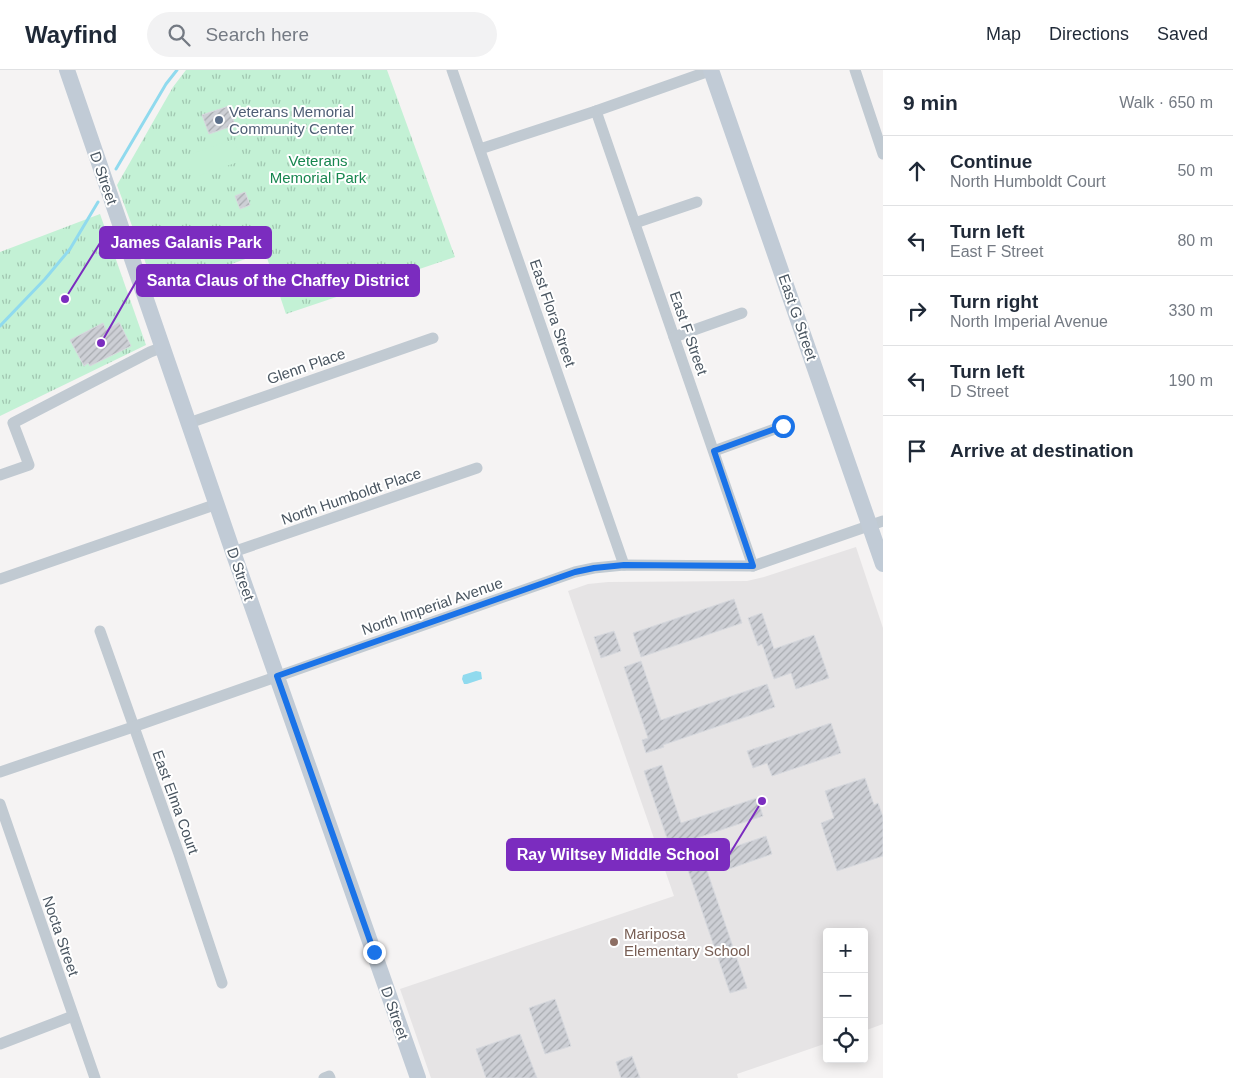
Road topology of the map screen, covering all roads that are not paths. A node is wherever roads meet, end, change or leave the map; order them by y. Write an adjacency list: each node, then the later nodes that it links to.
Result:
1 (67, 70): 14 (street, D Street)
2 (452, 70): 7 (street, East Flora Street)
3 (712, 70): 5 (street); 21 (street, East G Street)
4 (855, 70): 6 (street)
5 (596, 111): 7 (street); 10 (street, East F Street)
6 (881, 139): 8 (street)
7 (480, 149): 24 (street, East Flora Street)
8 (883, 154)
9 (697, 202): 10 (street)
10 (635, 223): 12 (street, East F Street)
11 (742, 313): 12 (street)
12 (674, 337): 17 (street, East F Street)
13 (433, 338): 15 (street, Glenn Place)
14 (163, 347): 15 (street, D Street); 19 (street)
15 (189, 423): 20 (street, D Street)
16 (783, 426): 17 (street)
17 (714, 451): 25 (street, East F Street)
18 (477, 468): 22 (street, North Humboldt Place)
19 (0, 475)
20 (217, 504): 22 (street, D Street); 26 (street)
21 (876, 523): 23 (street, East G Street); 25 (street, North Imperial Avenue)
22 (233, 552): 28 (street, D Street)
23 (883, 564)
24 (624, 565): 25 (street, North Imperial Avenue); 28 (street, North Imperial Avenue)
25 (753, 566)
26 (0, 579)
27 (100, 631): 29 (street, East Elma Court)
28 (277, 676): 29 (street, North Imperial Avenue); 36 (street, D Street)
29 (133, 727): 30 (street, North Imperial Avenue); 32 (street, East Elma Court)
30 (0, 772)
31 (0, 804): 33 (street, Nocta Street)
32 (222, 983)
33 (73, 1016): 34 (street); 35 (street, Nocta Street)
34 (0, 1044)
35 (95, 1078)
36 (418, 1078)

